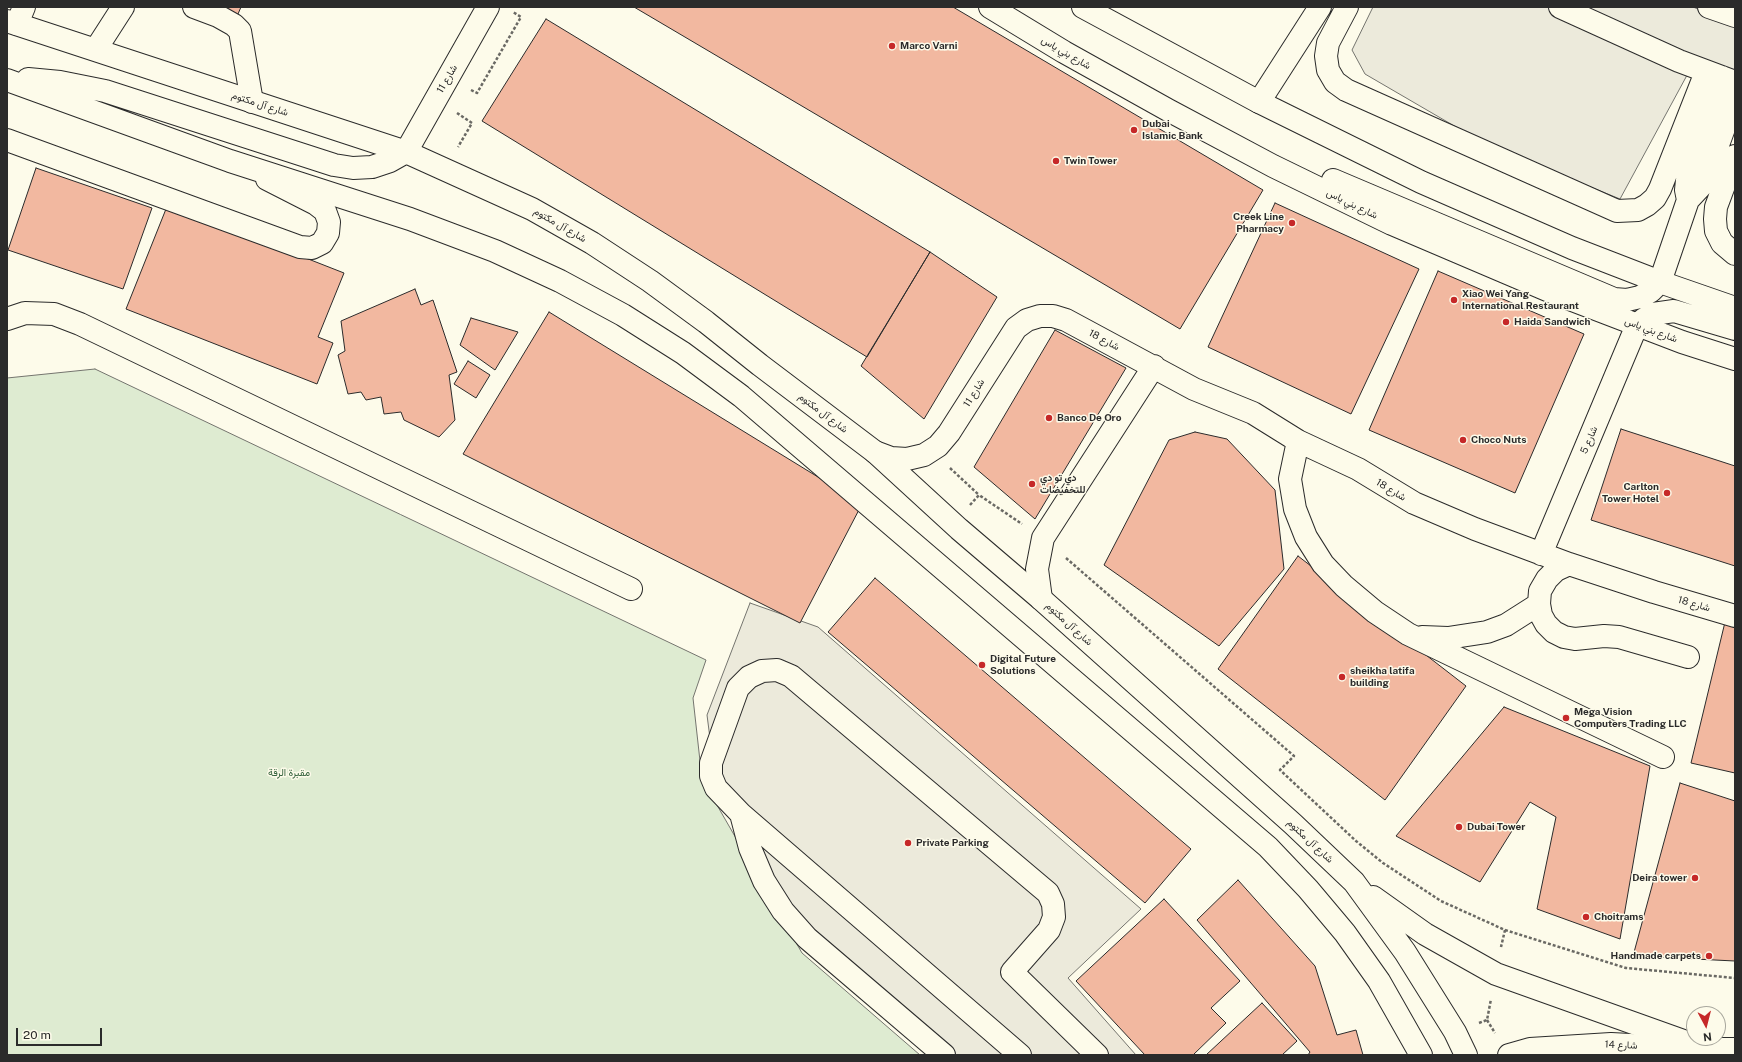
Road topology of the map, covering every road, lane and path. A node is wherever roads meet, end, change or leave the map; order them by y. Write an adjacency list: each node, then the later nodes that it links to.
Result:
1 (123, 7): 13 (main road)
2 (194, 7): 18 (main road)
3 (488, 7): 22 (main road, شارع 11)
4 (990, 7): 25 (main road, شارع بني ياس)
5 (1083, 7): 19 (main road)
6 (1320, 7): 19 (main road)
7 (1347, 7): 14 (main road)
8 (1560, 7): 14 (main road)
9 (1709, 7): 11 (main road)
10 (511, 10): 16 (path)
11 (1735, 16)
12 (16, 17): 13 (main road, شارع آل مكتوم)
13 (96, 49): 18 (main road, شارع آل مكتوم)
14 (1721, 77): 27 (main road)
15 (7, 79): 22 (main road); 23 (main road)
16 (464, 87)
17 (1735, 98): 27 (main road)
18 (252, 102): 22 (main road, شارع آل مكتوم)
19 (1259, 102): 29 (main road)
20 (455, 109): 26 (path)
21 (7, 140): 23 (main road)
22 (406, 152): 26 (main road, شارع آل مكتوم)
23 (230, 161): 63 (main road)
24 (1732, 163): 28 (main road)
25 (1273, 166): 29 (main road); 33 (main road, شارع بني ياس)
26 (445, 168): 39 (main road, شارع آل مكتوم)
27 (1688, 200): 29 (main road)
28 (1735, 254)
29 (1660, 282): 30 (main road)
30 (1735, 308)
31 (7, 319): 45 (main road)
32 (1066, 320): 36 (main road, شارع 18); 38 (main road, شارع 11)
33 (1636, 325): 34 (main road); 35 (main road, شارع بني ياس); 43 (main road, شارع 5)
34 (1735, 329)
35 (1735, 359)
36 (1154, 366): 37 (main road, شارع 18); 42 (main road)
37 (1298, 441): 43 (main road, شارع 18); 49 (main road)
38 (931, 450): 39 (main road, شارع 11); 40 (path)
39 (875, 452): 41 (main road, شارع آل مكتوم)
40 (979, 495): 41 (path); 42 (path)
41 (954, 525): 46 (main road, شارع آل مكتوم)
42 (1043, 538): 46 (main road); 54 (path)
43 (1541, 554): 44 (main road, شارع 18)
44 (1569, 564): 47 (main road); 48 (main road, شارع 18)
45 (631, 589)
46 (1041, 599): 53 (main road, شارع آل مكتوم)
47 (1539, 604): 49 (main road); 50 (main road)
48 (1735, 616)
49 (1408, 634): 51 (main road)
50 (1688, 657)
51 (1663, 757)
52 (741, 814): 60 (main road); 61 (main road); 62 (main road)
53 (1354, 882): 55 (main road); 57 (main road, شارع آل مكتوم)
54 (1505, 930): 55 (path); 56 (path)
55 (1496, 974): 57 (path); 59 (main road)
56 (1735, 978)
57 (1455, 1032): 64 (main road, شارع آل مكتوم)
58 (1735, 1049): 59 (main road, شارع 14)
59 (1710, 1052): 65 (main road, شارع 14)
60 (944, 1055)
61 (1020, 1055)
62 (1097, 1055)
63 (1421, 1055)
64 (1466, 1055)
65 (1509, 1055)

